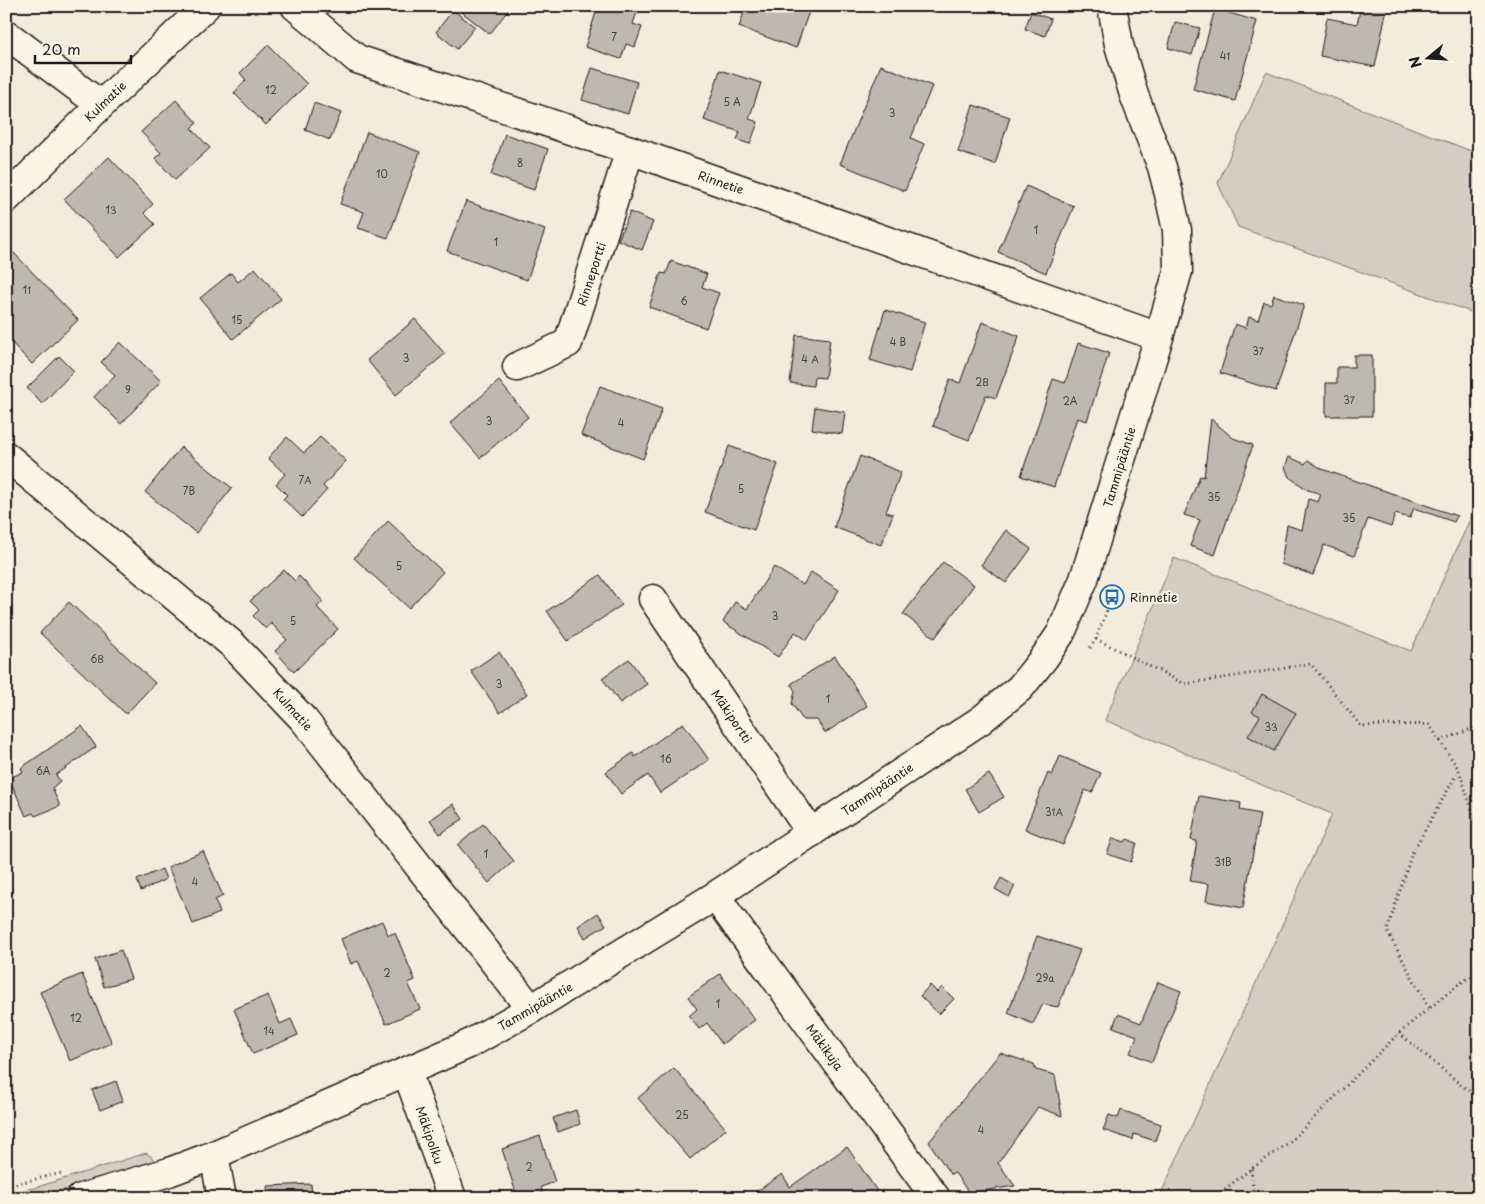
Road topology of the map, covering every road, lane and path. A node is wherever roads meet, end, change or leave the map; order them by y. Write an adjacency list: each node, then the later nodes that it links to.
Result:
1 (206, 6): 5 (street, Kulmatie)
2 (295, 6): 6 (street, Rinnetie)
3 (1112, 6): 8 (street, Tammipääntie)
4 (6, 34): 5 (street)
5 (101, 105): 7 (street, Kulmatie)
6 (630, 150): 8 (street, Rinnetie); 9 (street, Rinneportti)
7 (6, 198)
8 (1159, 337): 19 (street, Tammipääntie)
9 (517, 367)
10 (6, 456): 23 (street, Kulmatie)
11 (1113, 588): 13 (path)
12 (653, 599): 19 (street, Mäkiportti)
13 (1096, 639): 14 (path); 16 (path)
14 (1086, 654)
15 (1479, 726): 16 (path)
16 (1440, 741): 17 (path)
17 (1459, 770): 18 (path); 22 (path)
18 (1479, 831)
19 (811, 833): 20 (street, Tammipääntie)
20 (715, 896): 23 (street, Tammipääntie); 32 (street, Mäkikuja)
21 (1479, 972): 22 (path)
22 (1429, 1008): 24 (path)
23 (531, 1009): 25 (street, Tammipääntie)
24 (1400, 1033): 26 (path); 28 (path)
25 (407, 1072): 27 (street, Tammipääntie); 31 (street, Mäkipolku)
26 (1479, 1098)
27 (214, 1155): 29 (street, Tammipääntie); 30 (street)
28 (1251, 1168): 33 (path); 34 (path)
29 (81, 1198)
30 (222, 1198)
31 (452, 1198)
32 (936, 1198)
33 (1213, 1198)
34 (1254, 1198)

